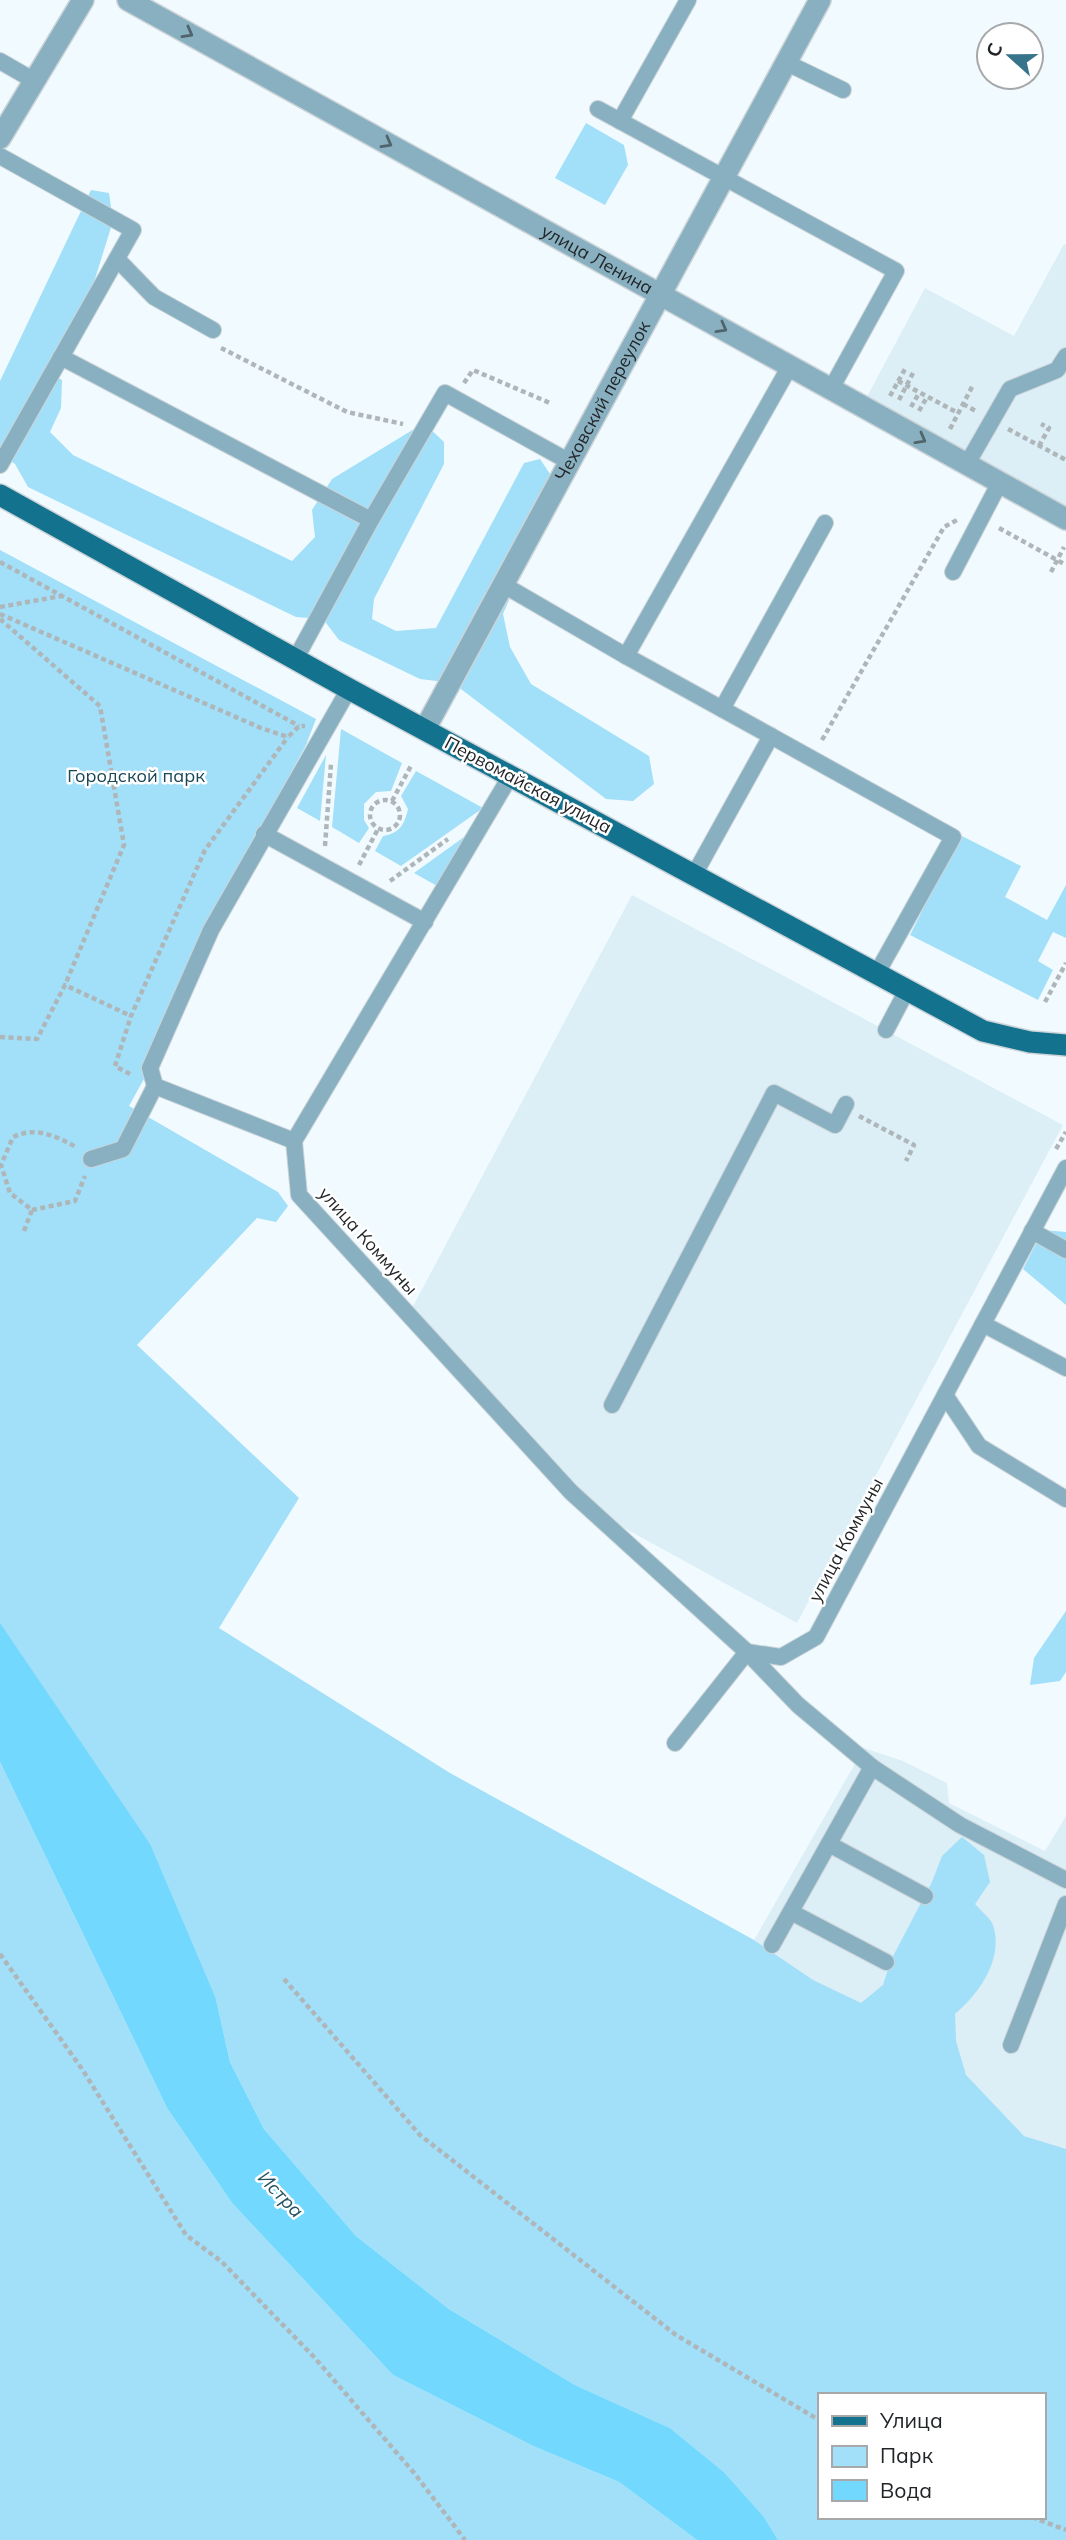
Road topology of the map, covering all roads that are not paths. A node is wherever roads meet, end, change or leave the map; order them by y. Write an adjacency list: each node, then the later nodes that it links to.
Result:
1 (83, 0): 7 (street)
2 (128, 0): 15 (street, улица Ленина, one-way to 15)
3 (688, 0): 10 (lane)
4 (820, 0): 6 (street, Чеховский переулок)
5 (0, 61): 7 (lane)
6 (787, 63): 8 (lane); 13 (street, Чеховский переулок)
7 (33, 80): 11 (street)
8 (843, 90)
9 (598, 109): 10 (lane)
10 (620, 121): 13 (lane)
11 (0, 138)
12 (0, 156): 14 (lane)
13 (723, 179): 15 (street, Чеховский переулок); 20 (lane)
14 (117, 259): 16 (lane); 18 (lane)
15 (662, 296): 19 (street, улица Ленина, one-way to 19); 21 (street, Чеховский переулок)
16 (213, 330)
17 (1066, 356): 23 (lane)
18 (61, 357): 22 (lane); 27 (lane)
19 (790, 366): 20 (street, улица Ленина); 31 (lane)
20 (831, 389): 23 (street, улица Ленина, one-way to 23)
21 (568, 461): 27 (lane); 30 (street, Чеховский переулок)
22 (0, 464)
23 (967, 464): 24 (street, улица Ленина)
24 (1000, 482): 26 (street, улица Ленина); 29 (lane)
25 (0, 495): 32 (main road, Первомайская улица)
26 (1066, 519)
27 (371, 520): 32 (lane)
28 (825, 523): 34 (lane)
29 (953, 572)
30 (502, 584): 31 (lane); 35 (street, Чеховский переулок)
31 (626, 656): 34 (lane)
32 (295, 660): 33 (main road, Первомайская улица)
33 (349, 689): 35 (main road, Первомайская улица); 38 (lane)
34 (722, 709): 36 (lane)
35 (425, 729): 37 (main road, Первомайская улица)
36 (771, 736): 39 (lane); 41 (lane)
37 (511, 775): 39 (main road, Первомайская улица); 40 (lane)
38 (264, 834): 40 (lane); 45 (lane)
39 (694, 875): 41 (main road, Первомайская улица)
40 (425, 922): 47 (lane)
41 (877, 973): 42 (main road, Первомайская улица)
42 (907, 990): 43 (lane); 44 (main road, Первомайская улица)
43 (886, 1030)
44 (1066, 1045)
45 (155, 1086): 47 (lane); 48 (lane)
46 (848, 1107): 55 (lane)
47 (294, 1141): 57 (lane, улица Коммуны)
48 (91, 1159)
49 (1066, 1168): 50 (lane, улица Коммуны)
50 (1032, 1231): 51 (lane); 52 (lane, улица Коммуны)
51 (1066, 1250)
52 (983, 1324): 53 (lane); 54 (lane, улица Коммуны)
53 (1066, 1368)
54 (945, 1395): 56 (lane); 57 (lane, улица Коммуны)
55 (612, 1405)
56 (1066, 1499)
57 (747, 1652): 58 (lane); 59 (lane, улица Коммуны)
58 (674, 1743)
59 (872, 1766): 60 (lane); 61 (lane, улица Коммуны)
60 (829, 1843): 62 (lane); 64 (lane)
61 (1066, 1880)
62 (925, 1896)
63 (1066, 1904): 67 (lane)
64 (791, 1912): 65 (lane); 66 (lane)
65 (772, 1945)
66 (886, 1962)
67 (1011, 2045)

